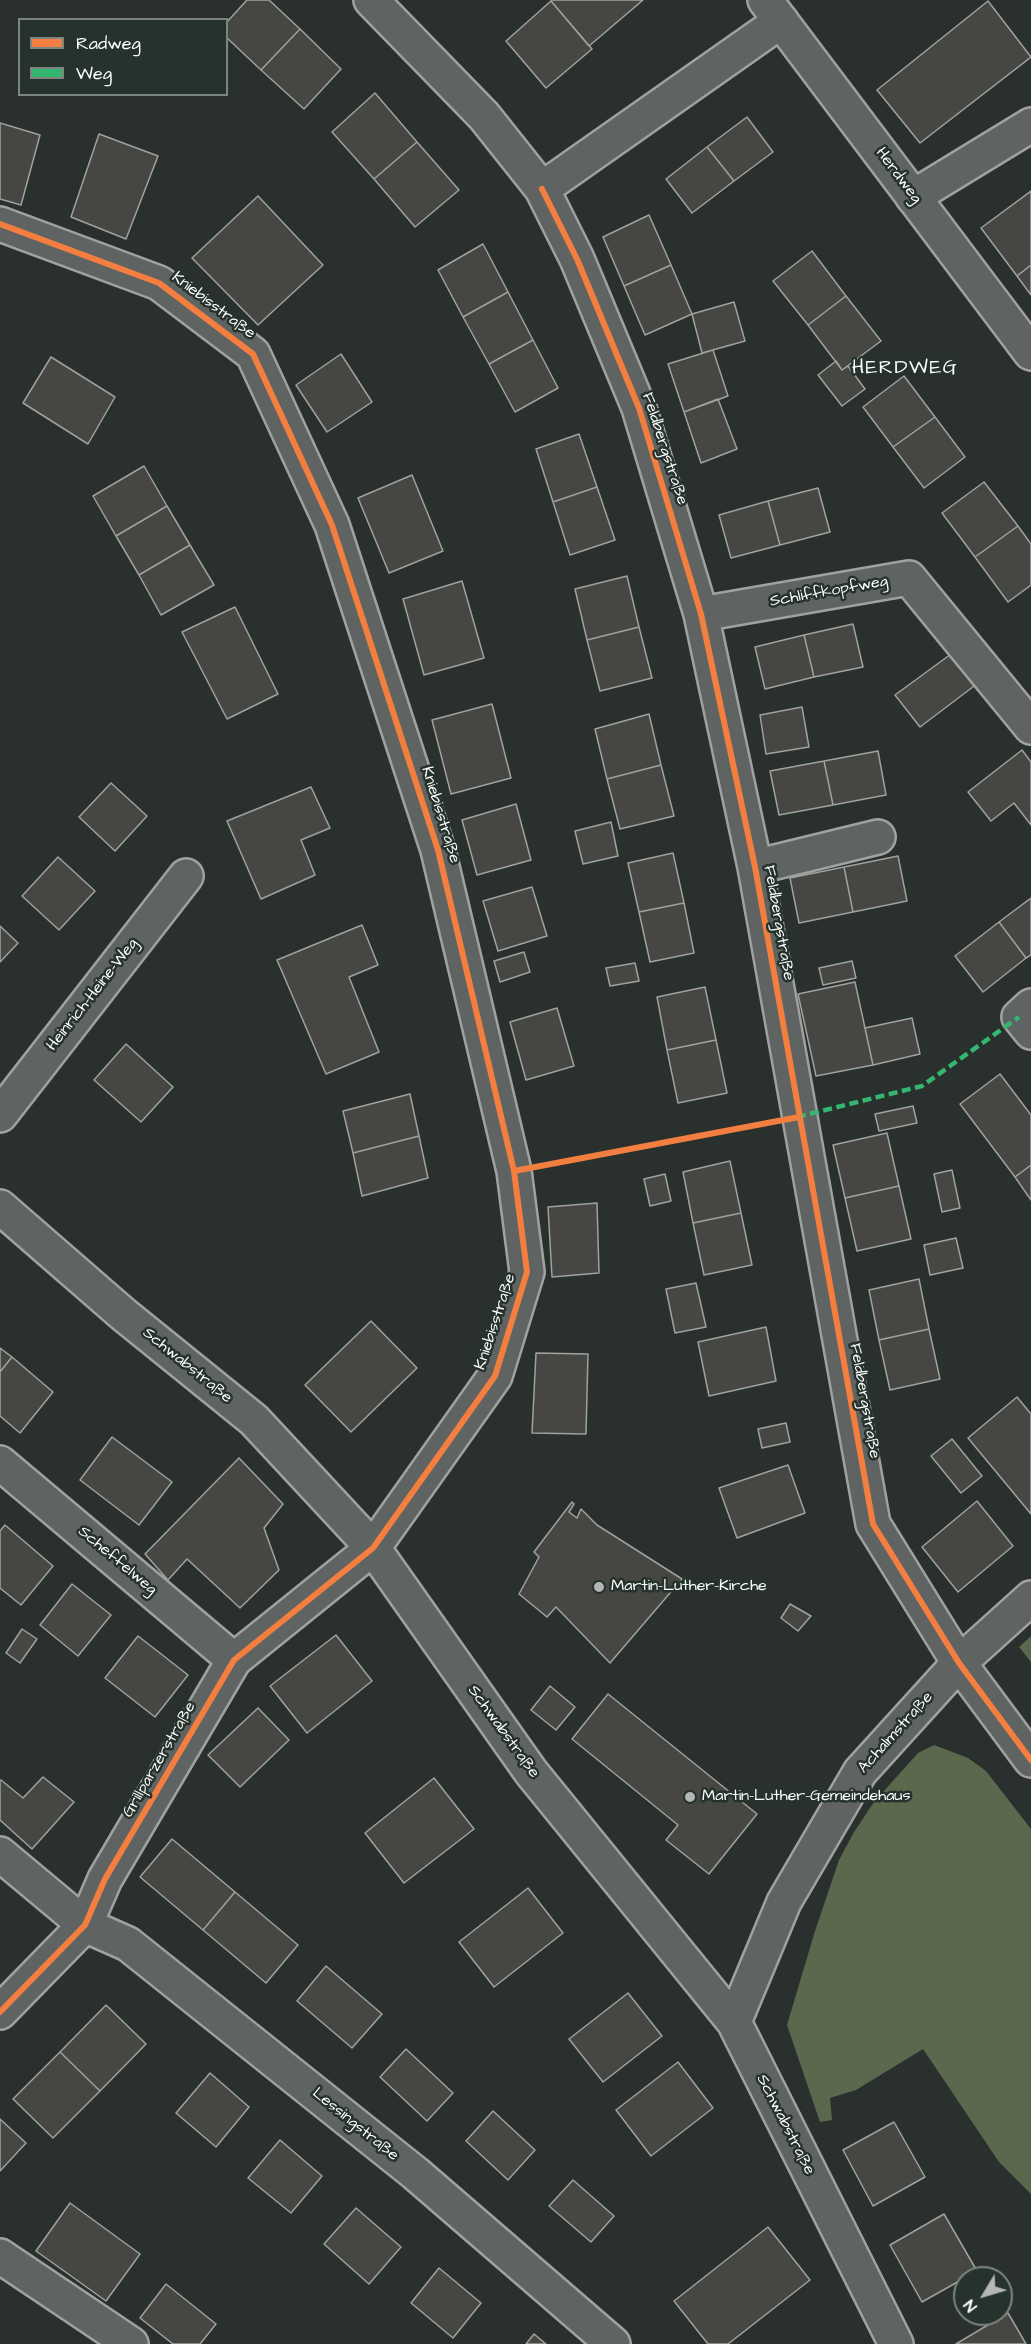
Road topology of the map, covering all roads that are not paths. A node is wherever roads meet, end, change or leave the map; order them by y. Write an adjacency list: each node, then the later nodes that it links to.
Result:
1 (371, 0): 4 (street, Feldbergstraße)
2 (773, 11): 4 (street); 5 (street, Herdweg)
3 (1031, 125): 5 (street)
4 (542, 189): 8 (street, Feldbergstraße)
5 (913, 197): 7 (street, Herdweg)
6 (0, 224): 18 (street, Kniebisstraße)
7 (1031, 353)
8 (701, 614): 9 (street, Schliffkopfweg); 11 (street, Feldbergstraße)
9 (1031, 727)
10 (878, 837): 11 (street, Feldbergstraße)
11 (755, 867): 21 (street, Feldbergstraße)
12 (186, 876): 15 (street, Heinrich-Heine-Weg)
13 (1031, 1006): 14 (street)
14 (1031, 1032)
15 (0, 1115)
16 (0, 1207): 18 (street, Schwabstraße)
17 (0, 1463): 20 (street, Scheffelweg)
18 (373, 1548): 20 (street, Grillparzerstraße); 26 (street, Schwabstraße)
19 (1031, 1598): 21 (street, Achalmstraße)
20 (234, 1660): 24 (street, Grillparzerstraße)
21 (959, 1663): 22 (street, Feldbergstraße); 26 (street, Achalmstraße)
22 (1031, 1760)
23 (0, 1854): 24 (street, Lessingstraße)
24 (85, 1925): 25 (street, Grillparzerstraße); 29 (street, Lessingstraße)
25 (0, 2012)
26 (734, 2022): 30 (street, Schwabstraße)
27 (0, 2256): 28 (street)
28 (131, 2344)
29 (613, 2344)
30 (896, 2344)

